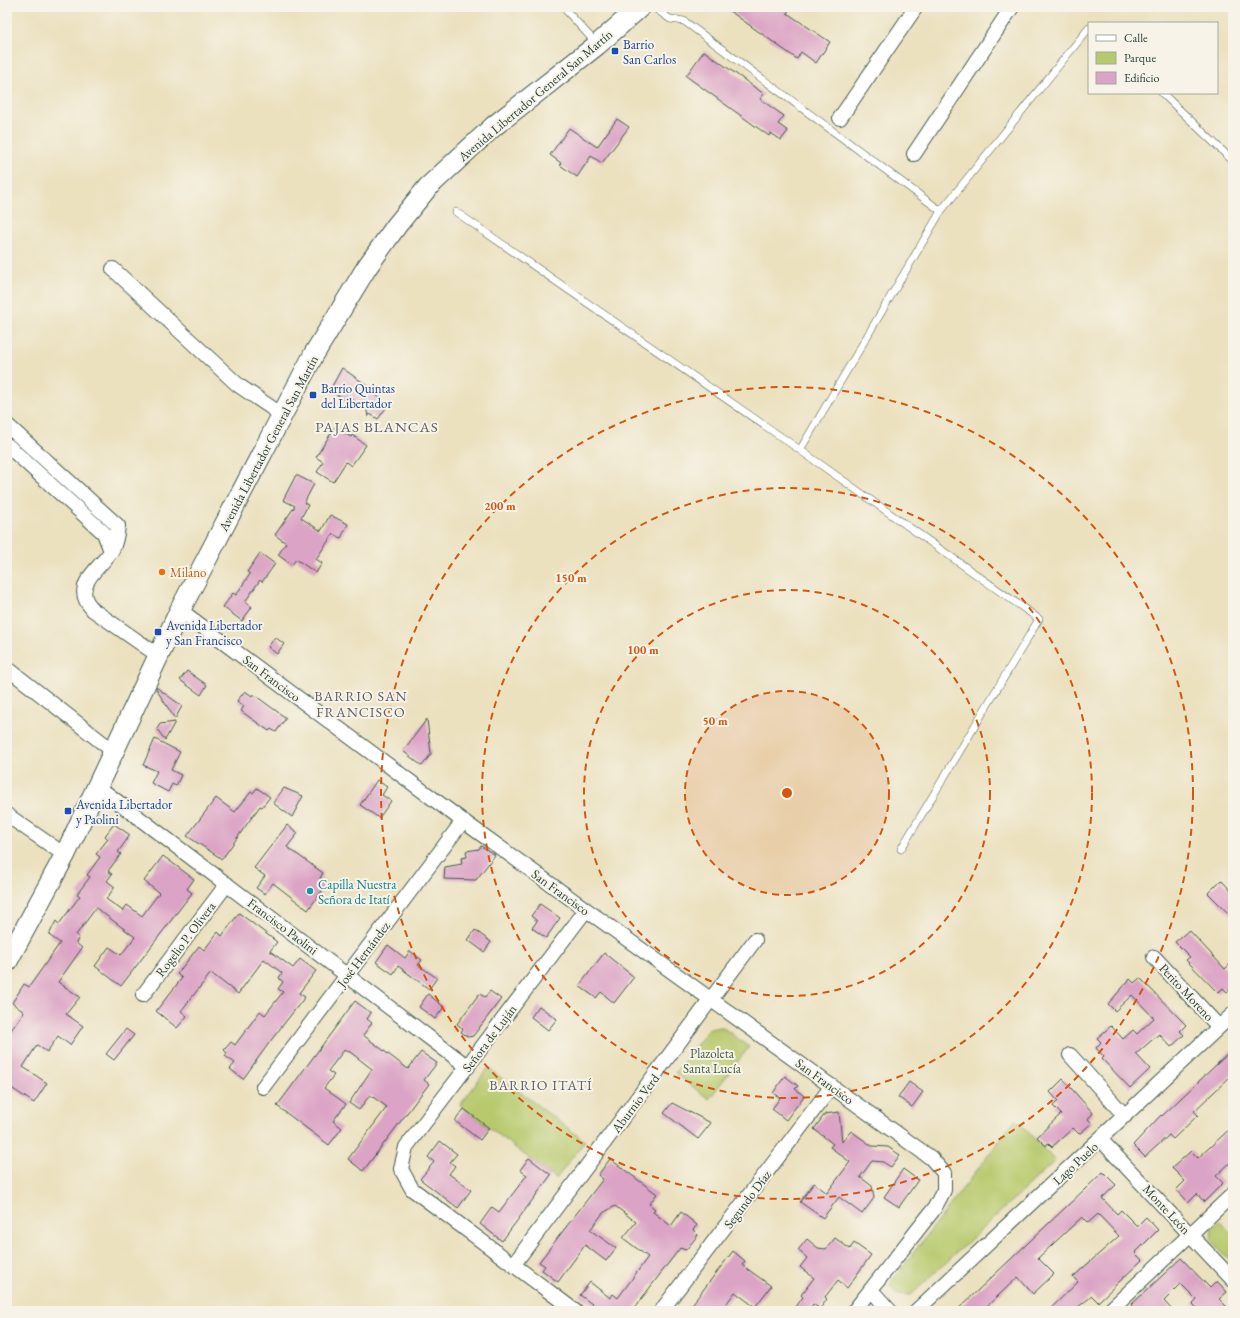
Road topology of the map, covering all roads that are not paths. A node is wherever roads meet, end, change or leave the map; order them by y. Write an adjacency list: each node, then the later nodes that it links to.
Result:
1 (562, 7): 7 (lane)
2 (640, 7): 7 (main road, Avenida Libertador General San Martín)
3 (653, 7): 13 (lane)
4 (1012, 7): 10 (street)
5 (914, 8): 9 (street)
6 (1088, 29): 13 (lane)
7 (597, 45): 15 (main road, Avenida Libertador General San Martín)
8 (1163, 94): 11 (lane)
9 (840, 118)
10 (914, 154)
11 (1233, 161)
12 (456, 212): 18 (lane)
13 (941, 212): 18 (lane)
14 (113, 269): 15 (street)
15 (282, 415): 20 (main road, Avenida Libertador General San Martín)
16 (7, 425): 19 (street)
17 (7, 445): 19 (street)
18 (800, 450): 27 (lane)
19 (111, 551): 21 (street)
20 (180, 610): 21 (main road, Avenida Libertador General San Martín); 26 (street, San Francisco)
21 (159, 656): 23 (main road, Avenida Libertador General San Martín)
22 (7, 668): 23 (street)
23 (113, 751): 24 (main road, Avenida Libertador General San Martín)
24 (98, 787): 28 (main road, Avenida Libertador General San Martín); 29 (street, Francisco Paolini)
25 (7, 814): 28 (street)
26 (463, 821): 30 (street, San Francisco); 34 (street, José Hernández)
27 (901, 849)
28 (65, 856): 33 (main road, Avenida Libertador General San Martín)
29 (227, 884): 34 (street, Francisco Paolini); 35 (street, Rogelio P. Olivera)
30 (586, 910): 36 (street, San Francisco); 40 (street, Señora de Luján)
31 (755, 940): 36 (street, Aburnio Verd)
32 (1154, 957): 38 (street, Perito Moreno)
33 (7, 962)
34 (348, 974): 40 (street, Francisco Paolini); 42 (street, José Hernández)
35 (143, 995)
36 (711, 1001): 41 (street, San Francisco); 47 (street, Aburnio Verd)
37 (1233, 1014): 38 (street, Lago Puelo)
38 (1219, 1027): 43 (street, Lago Puelo)
39 (1070, 1055): 43 (street)
40 (468, 1067): 47 (street, Señora de Luján)
41 (832, 1086): 49 (street, San Francisco); 51 (street, Segundo Díaz)
42 (263, 1087)
43 (1124, 1116): 44 (street, Lago Puelo)
44 (1100, 1139): 46 (street, Monte León); 54 (street, Lago Puelo)
45 (1233, 1194): 46 (street)
46 (1190, 1234): 48 (street, Monte León); 55 (street)
47 (514, 1264): 50 (street)
48 (1233, 1280)
49 (870, 1290): 52 (street); 53 (street)
50 (575, 1311)
51 (661, 1311)
52 (854, 1311)
53 (890, 1311)
54 (916, 1311)
55 (1109, 1311)

